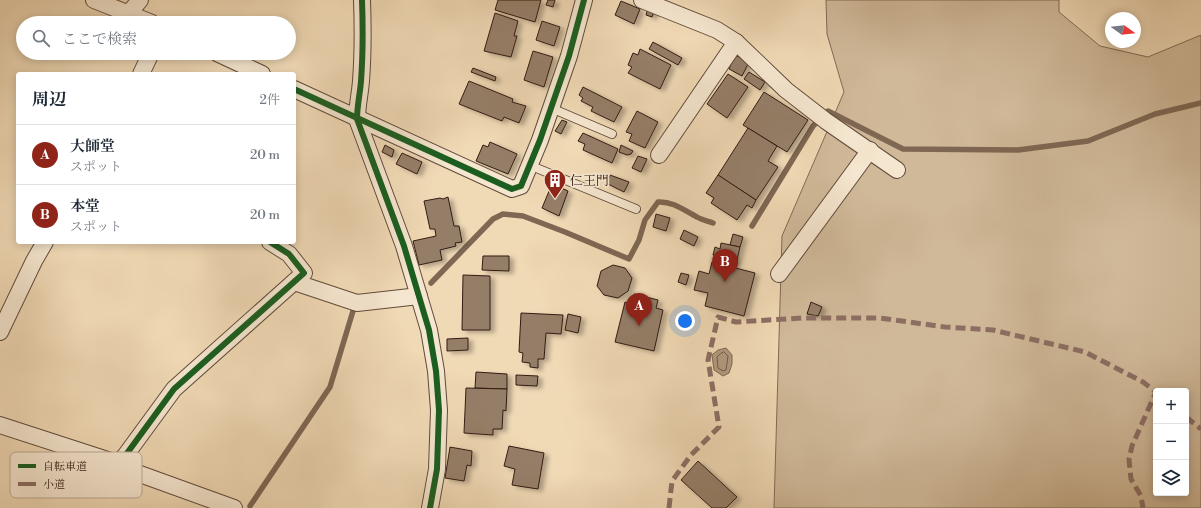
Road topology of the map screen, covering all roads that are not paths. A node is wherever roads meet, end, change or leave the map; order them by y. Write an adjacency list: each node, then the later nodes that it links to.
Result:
1 (94, 0): 6 (street)
2 (140, 0): 6 (street)
3 (362, 0): 15 (street)
4 (584, 0): 14 (street)
5 (642, 0): 8 (street)
6 (129, 13): 7 (street)
7 (136, 16)
8 (736, 42): 17 (street); 18 (street)
9 (148, 60): 11 (street)
10 (232, 60): 12 (street)
11 (142, 72)
12 (258, 72)
13 (296, 90): 15 (street)
14 (551, 108): 16 (lane); 19 (street)
15 (357, 119): 19 (street); 26 (street)
16 (612, 134)
17 (870, 150): 20 (street); 24 (street)
18 (659, 155)
19 (529, 165): 21 (lane)
20 (897, 170)
21 (636, 209)
22 (44, 244): 27 (street)
23 (273, 244): 25 (street)
24 (778, 274)
25 (294, 282): 26 (street); 30 (street)
26 (419, 296): 33 (street)
27 (0, 332)
28 (0, 424): 29 (street)
29 (84, 452)
30 (128, 452)
31 (142, 475): 32 (street)
32 (234, 508)
33 (430, 508)

